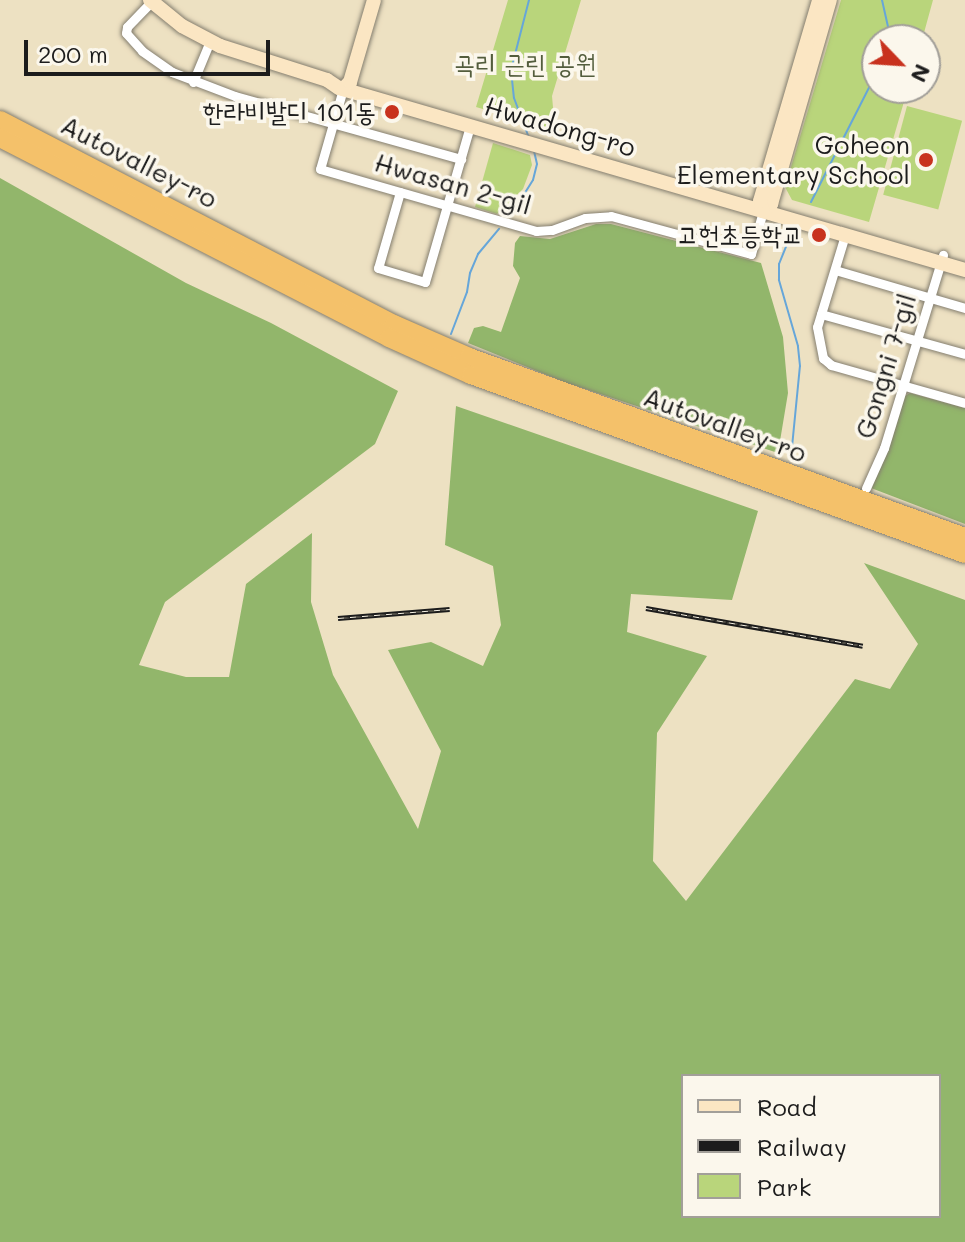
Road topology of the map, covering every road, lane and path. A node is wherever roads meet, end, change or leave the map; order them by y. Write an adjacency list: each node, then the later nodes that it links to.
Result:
1 (365, 0): 8 (street)
2 (374, 0): 8 (street)
3 (819, 0): 17 (street)
4 (830, 0): 17 (street)
5 (151, 1): 6 (street, Hwadong-ro); 7 (street)
6 (210, 41): 7 (street); 8 (street, Hwadong-ro)
7 (193, 82): 10 (street)
8 (340, 82): 10 (street, Hwasan 2-gil); 11 (street, Hwadong-ro); 13 (street, Hwadong-ro)
9 (0, 120): 27 (highway, Autovalley-ro)
10 (333, 123): 14 (street); 15 (street, Hwasan 2-gil)
11 (470, 126): 13 (street, Hwadong-ro); 14 (street)
12 (0, 138): 27 (highway, Autovalley-ro)
13 (528, 138): 17 (street, Hwadong-ro)
14 (461, 159): 16 (street)
15 (400, 192): 16 (street, Hwasan 2-gil); 16 (street)
16 (447, 205): 17 (street, Hwasan 2-gil)
17 (764, 206): 18 (street, Hwadong-ro); 19 (street, Hwadong-ro)
18 (845, 235): 19 (street, Hwadong-ro); 21 (street)
19 (942, 259): 20 (street, Hwadong-ro); 22 (street, Hwadong-ro); 23 (street, Gongni 7-gil)
20 (965, 261)
21 (835, 270): 23 (street); 25 (street)
22 (965, 270)
23 (930, 297): 24 (street); 26 (street, Gongni 7-gil)
24 (965, 308)
25 (821, 314): 26 (street); 29 (street)
26 (917, 341): 28 (street); 29 (street, Gongni 7-gil)
27 (424, 346): 32 (highway, Autovalley-ro)
28 (965, 354)
29 (903, 386): 30 (street); 31 (street, Gongni 7-gil)
30 (965, 403)
31 (866, 488)
32 (806, 490): 33 (highway, Autovalley-ro); 34 (highway, Autovalley-ro)
33 (965, 537)
34 (965, 554)

